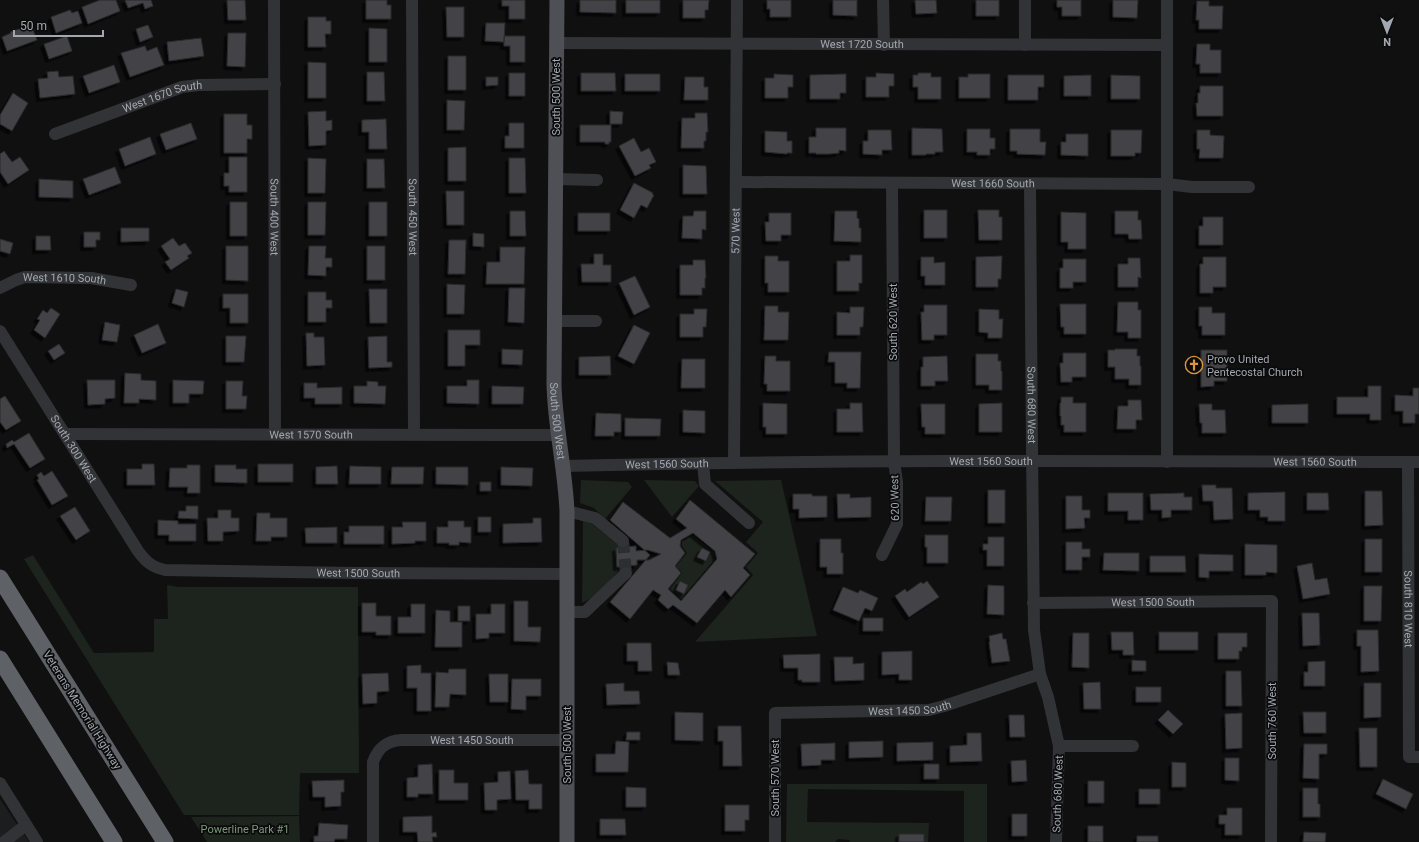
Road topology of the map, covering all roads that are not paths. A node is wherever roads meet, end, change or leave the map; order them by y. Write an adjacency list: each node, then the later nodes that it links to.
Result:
1 (274, 0): 13 (street, South 400 West)
2 (412, 0): 29 (street, South 450 West)
3 (557, 0): 8 (main road, South 500 West)
4 (737, 0): 9 (street, 570 West)
5 (884, 0): 10 (street)
6 (1025, 0): 12 (street)
7 (1167, 0): 11 (street)
8 (556, 43): 9 (street, West 1720 South); 15 (main road, South 500 West)
9 (737, 44): 10 (street, West 1720 South); 17 (street, 570 West)
10 (884, 45): 12 (street, West 1720 South)
11 (1167, 45): 12 (street, West 1720 South); 20 (street)
12 (1024, 46)
13 (275, 84): 14 (street, West 1670 South); 28 (street, South 400 West)
14 (55, 134)
15 (555, 180): 16 (street); 24 (main road, South 500 West)
16 (597, 180)
17 (737, 182): 18 (street, West 1660 South); 36 (street, 570 West)
18 (892, 183): 19 (street, West 1660 South); 31 (street, South 620 West)
19 (1030, 184): 20 (street, West 1660 South); 32 (street, South 680 West)
20 (1167, 184): 21 (street, West 1660 South); 33 (street)
21 (1249, 187)
22 (132, 285): 23 (street, West 1610 South)
23 (0, 288)
24 (554, 321): 25 (street); 30 (main road, South 500 West)
25 (596, 321)
26 (0, 331): 27 (street, South 300 West)
27 (65, 434): 28 (street, West 1570 South); 42 (street, South 300 West)
28 (275, 434): 29 (street, West 1570 South)
29 (414, 434): 30 (street, West 1570 South)
30 (558, 434): 37 (main road, South 500 West)
31 (894, 462): 32 (street, West 1560 South); 36 (street, West 1560 South); 41 (street, 620 West)
32 (1032, 462): 33 (street, West 1560 South); 47 (street, South 680 West)
33 (1166, 462): 34 (street, West 1560 South)
34 (1414, 462): 57 (street, South 810 West)
35 (703, 463): 36 (street, West 1560 South); 37 (street, West 1560 South); 39 (street)
36 (734, 463)
37 (563, 466): 38 (main road, South 500 West)
38 (567, 511): 40 (street); 44 (main road, South 500 West)
39 (749, 522)
40 (623, 542)
41 (882, 555)
42 (150, 564): 44 (street, West 1500 South)
43 (626, 573): 48 (street)
44 (567, 574): 48 (main road, South 500 West)
45 (0, 578): 63 (highway, Veterans Memorial Highway)
46 (1272, 601): 47 (street, West 1500 South); 68 (street, South 760 West)
47 (1033, 603): 51 (street, South 680 West)
48 (567, 612): 53 (main road, South 500 West)
49 (0, 658): 54 (highway)
50 (0, 673): 54 (highway)
51 (1040, 674): 52 (street, West 1450 South); 55 (street, South 680 West)
52 (775, 713): 66 (street, South 570 West)
53 (567, 740): 64 (street, West 1450 South); 65 (main road, South 500 West)
54 (53, 744): 62 (highway)
55 (1059, 746): 56 (street); 67 (street, South 680 West)
56 (1133, 746)
57 (1414, 757)
58 (0, 784): 59 (street)
59 (26, 825): 60 (street); 61 (street)
60 (4, 842)
61 (37, 842)
62 (114, 842)
63 (164, 842)
64 (373, 842)
65 (567, 842)
66 (775, 842)
67 (1056, 842)
68 (1271, 842)

